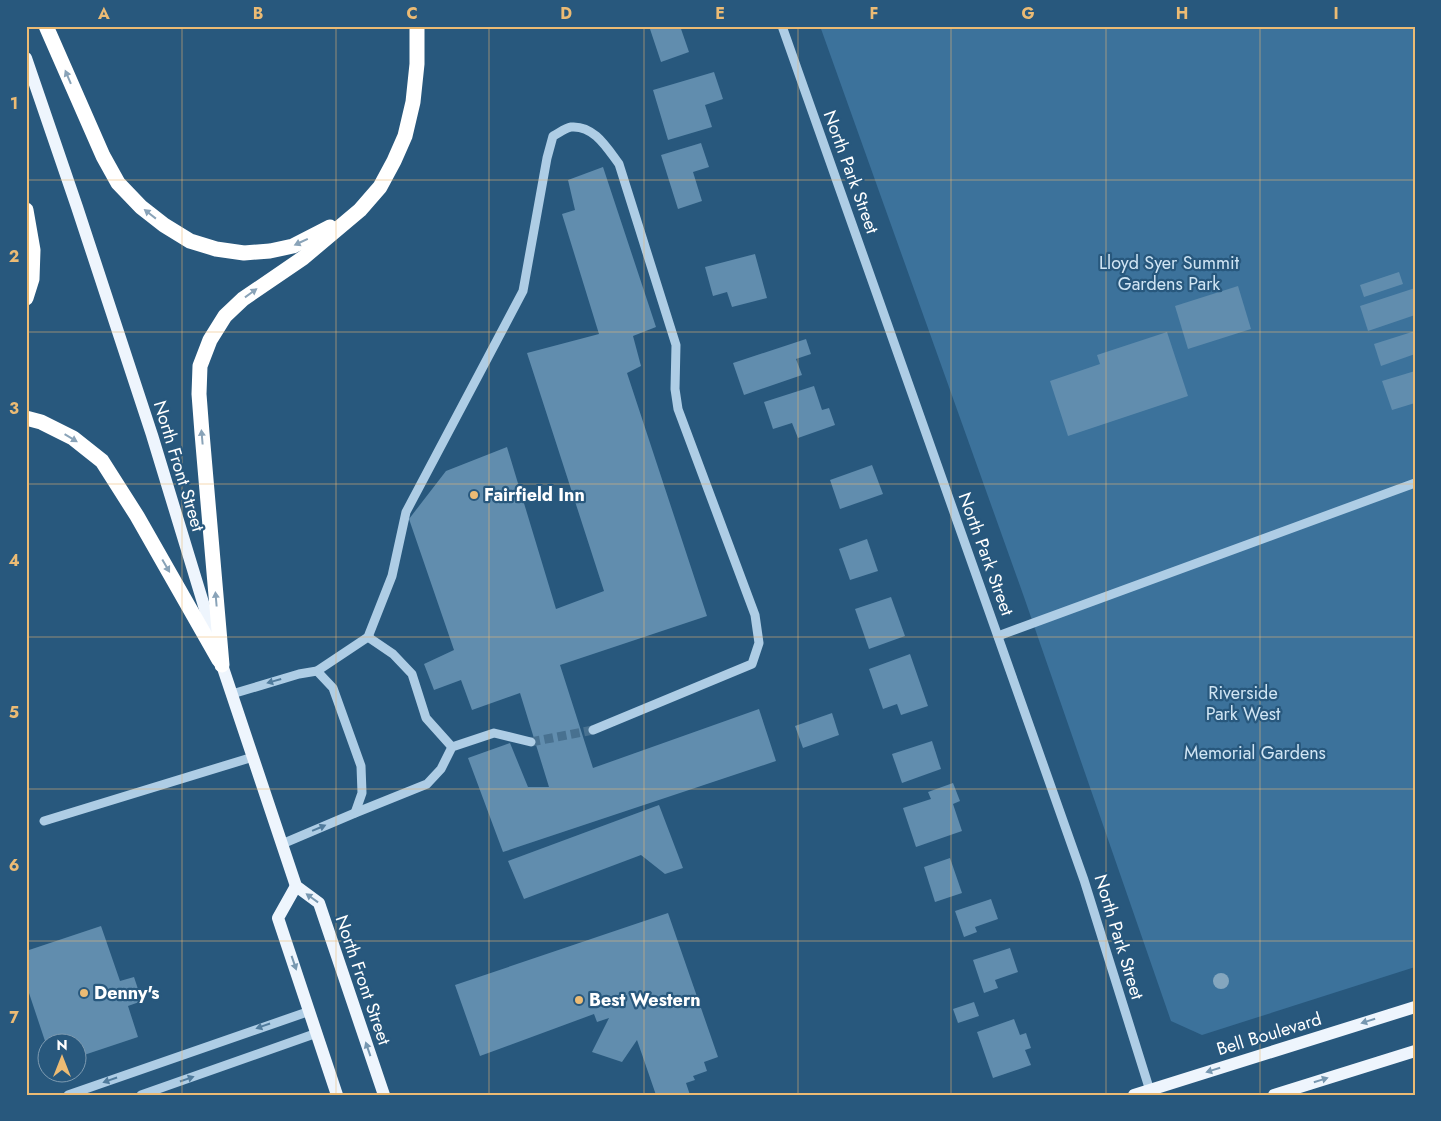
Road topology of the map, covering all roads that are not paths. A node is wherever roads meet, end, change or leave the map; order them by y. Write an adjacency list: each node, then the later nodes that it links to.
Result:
1 (46, 26): 6 (highway, one-way to 1)
2 (417, 26): 6 (highway)
3 (782, 26): 10 (street, North Park Street)
4 (26, 58): 12 (main road, North Front Street)
5 (26, 210): 7 (highway)
6 (360, 210): 12 (highway, one-way to 6)
7 (26, 298)
8 (26, 418): 12 (highway, one-way to 12)
9 (1415, 483): 10 (street)
10 (998, 636): 27 (street, North Park Street)
11 (368, 637): 13 (street); 15 (street); 17 (street)
12 (222, 665): 14 (main road, North Front Street)
13 (317, 671): 14 (street, one-way to 14); 19 (street)
14 (232, 694): 18 (main road, North Front Street)
15 (593, 730)
16 (531, 742): 17 (street)
17 (452, 747): 19 (street)
18 (252, 757): 20 (street); 21 (main road, North Front Street)
19 (355, 813): 21 (street, one-way to 19)
20 (44, 821)
21 (282, 844): 22 (main road, North Front Street)
22 (296, 886): 24 (main road, one-way to 24); 31 (main road, North Front Street, one-way to 22)
23 (1415, 1007): 27 (main road, Bell Boulevard, one-way to 27)
24 (310, 1011): 25 (main road); 28 (street, one-way to 28)
25 (317, 1033): 29 (street, one-way to 25); 30 (main road)
26 (1415, 1051): 33 (main road, one-way to 26)
27 (1150, 1092): 32 (main road, Bell Boulevard)
28 (68, 1095)
29 (141, 1095)
30 (337, 1095)
31 (384, 1095)
32 (1134, 1095)
33 (1274, 1095)

